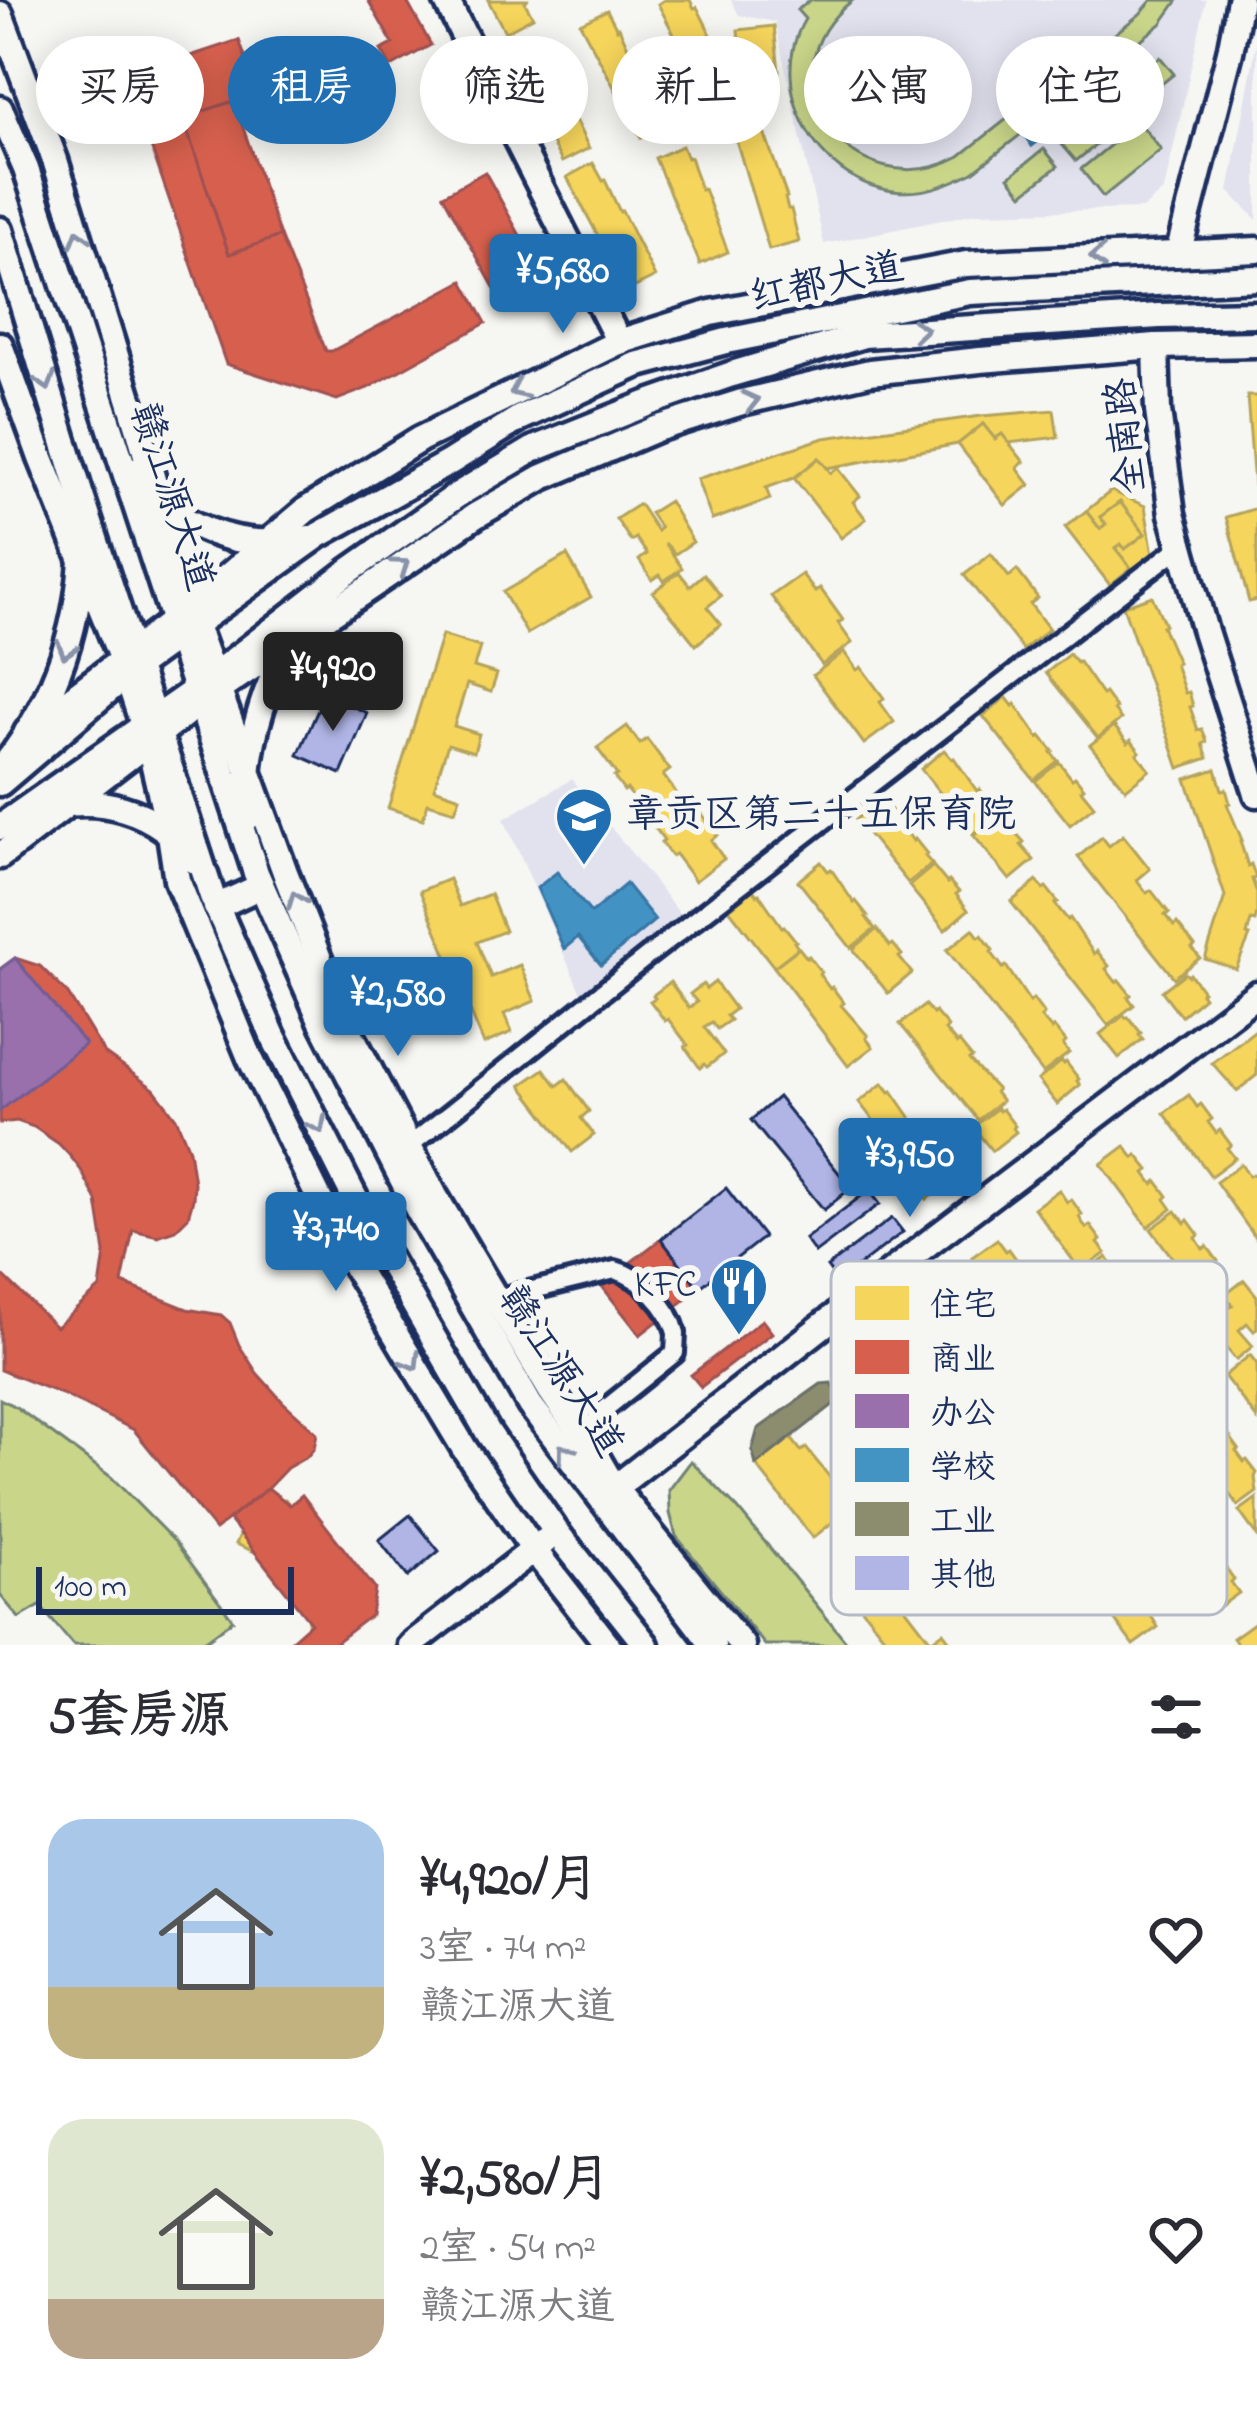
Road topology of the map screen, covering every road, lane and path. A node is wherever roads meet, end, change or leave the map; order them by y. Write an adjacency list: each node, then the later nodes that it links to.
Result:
1 (446, 0): 12 (street)
2 (1240, 0): 7 (street)
3 (0, 14): 19 (street, one-way to 3)
4 (0, 109): 17 (street, 赣江源大道)
5 (0, 230): 18 (street, one-way to 18)
6 (1257, 250): 7 (street)
7 (1178, 254): 9 (street, one-way to 9)
8 (1257, 278): 11 (street, 红都大道)
9 (855, 284): 11 (street); 12 (street)
10 (1257, 314): 11 (street, 红都大道, one-way to 10)
11 (863, 324): 16 (street); 20 (street, 红都大道); 24 (street, 红都大道)
12 (619, 342): 21 (street, one-way to 21)
13 (1257, 344): 15 (street)
14 (0, 345): 23 (street)
15 (1156, 346): 16 (street); 22 (street, 全南路)
16 (870, 372): 26 (street, one-way to 16)
17 (115, 447): 19 (street); 25 (street, 赣江源大道)
18 (80, 493): 23 (street); 27 (street)
19 (158, 502): 21 (street); 25 (street)
20 (320, 536): 21 (street); 25 (street, 红都大道)
21 (268, 543): 25 (street)
22 (1181, 546): 35 (street, 全南路); 43 (street)
23 (82, 561): 27 (street); 30 (street, one-way to 30)
24 (349, 571): 26 (street); 28 (street, 红都大道)
25 (184, 623): 27 (street, 红都大道); 28 (street, 赣江源大道)
26 (288, 644): 28 (street); 32 (street)
27 (130, 663): 29 (street); 30 (street); 34 (street)
28 (206, 689): 29 (street, 红都大道); 32 (street); 40 (street, 赣江源大道)
29 (150, 729): 36 (street); 37 (street); 38 (street); 41 (street)
30 (28, 732): 31 (street); 33 (street)
31 (0, 755)
32 (248, 769): 40 (street); 43 (street, one-way to 32)
33 (0, 770)
34 (0, 783)
35 (1257, 794)
36 (64, 804): 37 (street); 38 (street); 39 (street)
37 (0, 828)
38 (170, 834): 41 (street); 50 (street, one-way to 50)
39 (0, 856)
40 (258, 879): 41 (street); 48 (street, 赣江源大道, one-way to 40)
41 (214, 901): 49 (street, one-way to 49)
42 (1257, 994): 44 (street)
43 (409, 1146): 45 (street)
44 (905, 1261)
45 (496, 1299): 47 (street); 47 (street)
46 (831, 1319): 48 (street)
47 (593, 1451): 48 (street)
48 (608, 1494): 54 (street, 赣江源大道); 55 (street)
49 (557, 1533): 50 (street); 53 (street)
50 (534, 1550): 51 (street); 52 (street)
51 (411, 1645)
52 (608, 1645)
53 (646, 1645)
54 (713, 1645)
55 (742, 1645)

